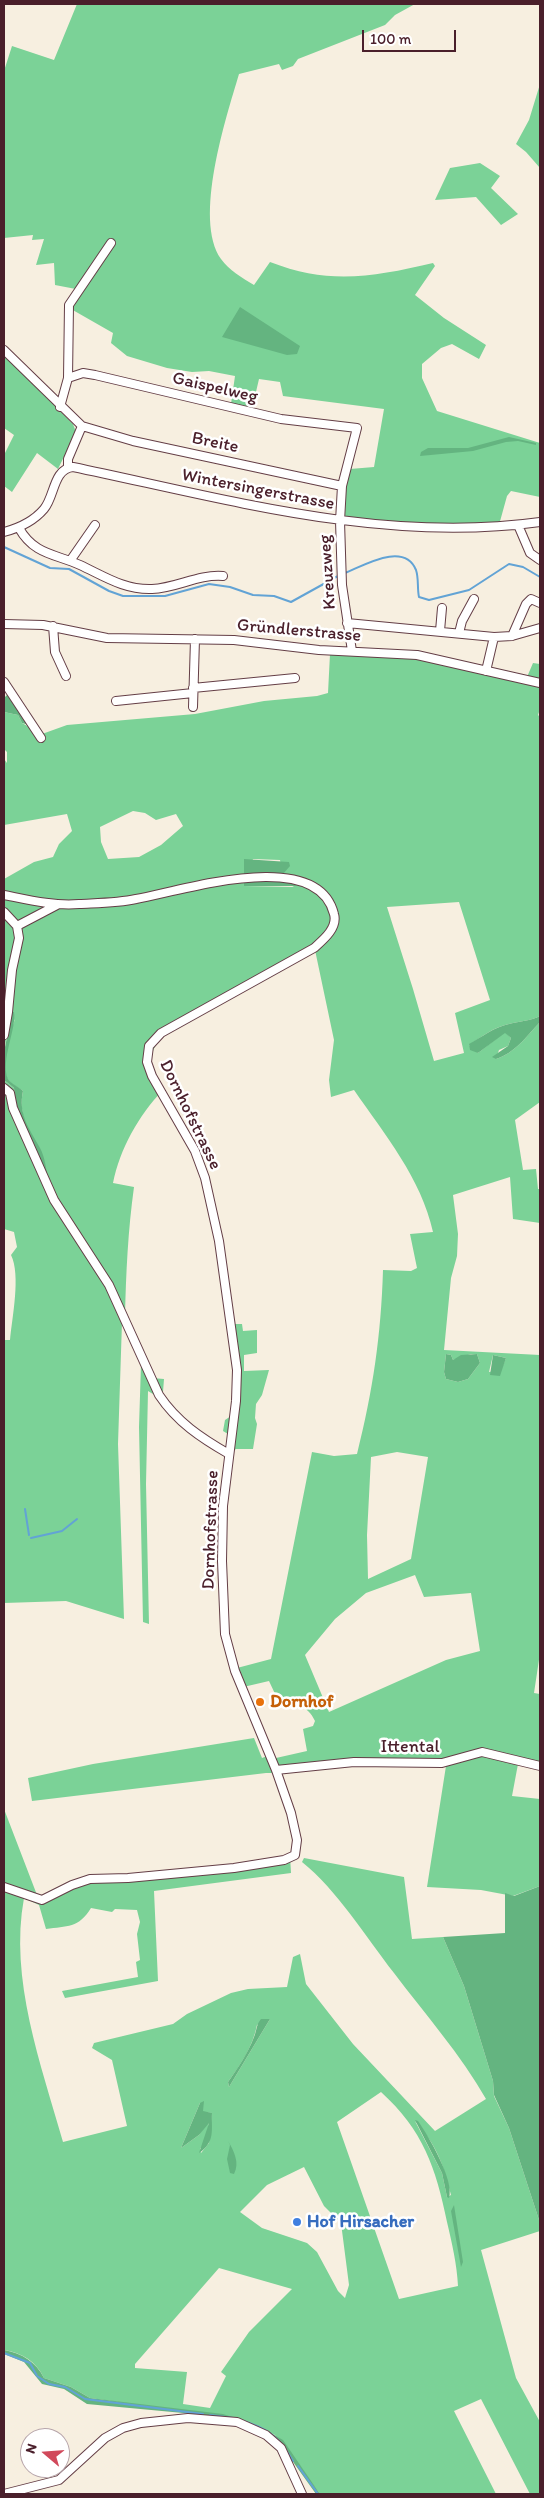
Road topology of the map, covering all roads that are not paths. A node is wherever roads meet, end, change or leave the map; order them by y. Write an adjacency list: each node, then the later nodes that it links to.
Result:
1 (111, 243): 3 (street)
2 (4, 350): 4 (street)
3 (68, 378): 4 (street); 6 (street, Gaispelweg)
4 (60, 406): 5 (street)
5 (82, 426): 7 (street); 8 (street, Breite)
6 (357, 428): 8 (street, Kreuzweg)
7 (68, 468): 9 (street, Wintersingerstrasse); 13 (street)
8 (342, 486): 9 (street, Kreuzweg)
9 (340, 521): 12 (street, Wintersingerstrasse); 21 (street, Kreuzweg)
10 (540, 522): 12 (street, Wintersingerstrasse)
11 (95, 525): 16 (street)
12 (518, 525): 15 (street)
13 (19, 528): 14 (street); 16 (street)
14 (4, 532)
15 (540, 560)
16 (70, 561): 17 (street)
17 (224, 576)
18 (474, 599): 26 (street)
19 (540, 603): 27 (street)
20 (442, 608): 25 (street)
21 (347, 623): 25 (street); 30 (street, Kreuzweg)
22 (4, 624): 23 (street, Gründlerstrasse)
23 (53, 626): 29 (street, Gründlerstrasse); 32 (street)
24 (540, 628): 27 (street)
25 (440, 631): 26 (street)
26 (459, 633): 28 (street)
27 (512, 636): 28 (street)
28 (494, 637): 31 (street)
29 (195, 639): 30 (street, Gründlerstrasse); 36 (street)
30 (352, 651): 31 (street, Gründlerstrasse)
31 (486, 671): 35 (street, Gründlerstrasse)
32 (66, 676)
33 (295, 678): 36 (street)
34 (4, 682): 39 (street)
35 (540, 683)
36 (193, 690): 37 (street); 38 (street)
37 (116, 701)
38 (193, 707)
39 (41, 738)
40 (4, 895): 41 (street, Dornhofstrasse)
41 (57, 905): 43 (street); 46 (street, Dornhofstrasse)
42 (4, 912): 43 (street)
43 (17, 926): 44 (street)
44 (4, 1035)
45 (4, 1088): 46 (street)
46 (229, 1454): 48 (street, Dornhofstrasse)
47 (540, 1766): 48 (street, Ittental)
48 (276, 1770): 49 (street, Dornhofstrasse)
49 (4, 1887)
50 (4, 2494): 51 (street)
51 (302, 2494)

